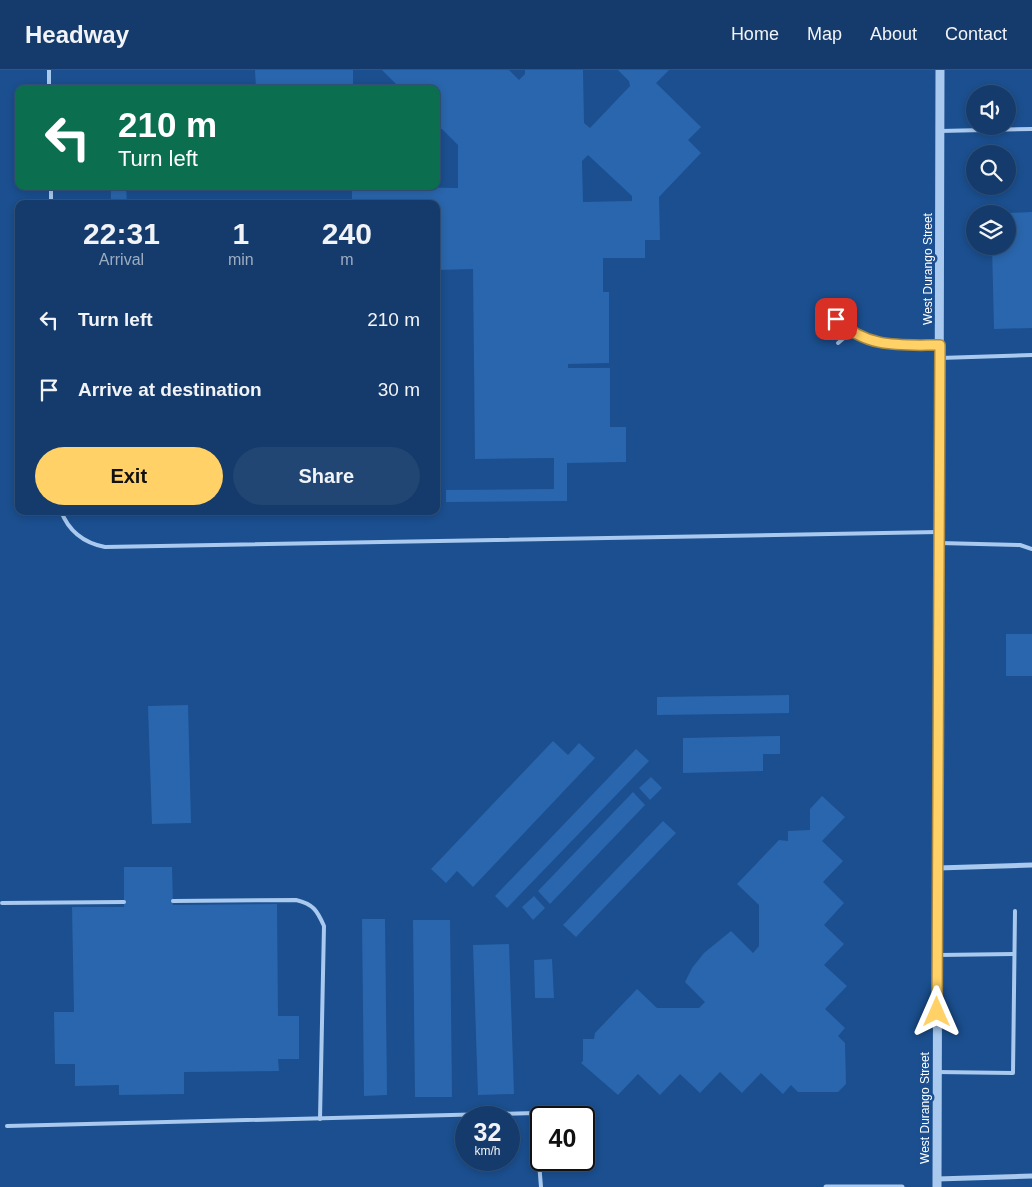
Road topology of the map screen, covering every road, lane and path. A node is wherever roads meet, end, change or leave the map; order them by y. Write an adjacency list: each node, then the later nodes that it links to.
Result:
1 (49, 70): 3 (lane)
2 (940, 70): 5 (street, West Durango Street)
3 (49, 85)
4 (1032, 129): 5 (lane)
5 (940, 131): 9 (street, West Durango Street)
6 (836, 319): 7 (lane)
7 (851, 332): 8 (lane); 9 (lane)
8 (838, 342)
9 (940, 345): 11 (street, West Durango Street)
10 (1032, 355): 11 (lane)
11 (940, 358): 13 (street, West Durango Street)
12 (63, 515): 13 (lane)
13 (940, 532): 14 (street, West Durango Street)
14 (940, 543): 15 (lane); 17 (street, West Durango Street)
15 (1032, 549)
16 (1032, 865): 17 (street)
17 (938, 868): 23 (street, West Durango Street)
18 (173, 901): 25 (lane)
19 (124, 902): 20 (lane)
20 (2, 903)
21 (1015, 911): 22 (lane)
22 (1014, 954): 23 (lane); 24 (lane)
23 (938, 955): 24 (street, West Durango Street)
24 (937, 1072): 28 (street, West Durango Street)
25 (320, 1120): 26 (lane); 29 (lane)
26 (7, 1126)
27 (1032, 1176): 28 (street)
28 (937, 1183)
29 (541, 1187)
30 (826, 1187): 31 (street)
31 (902, 1187)

